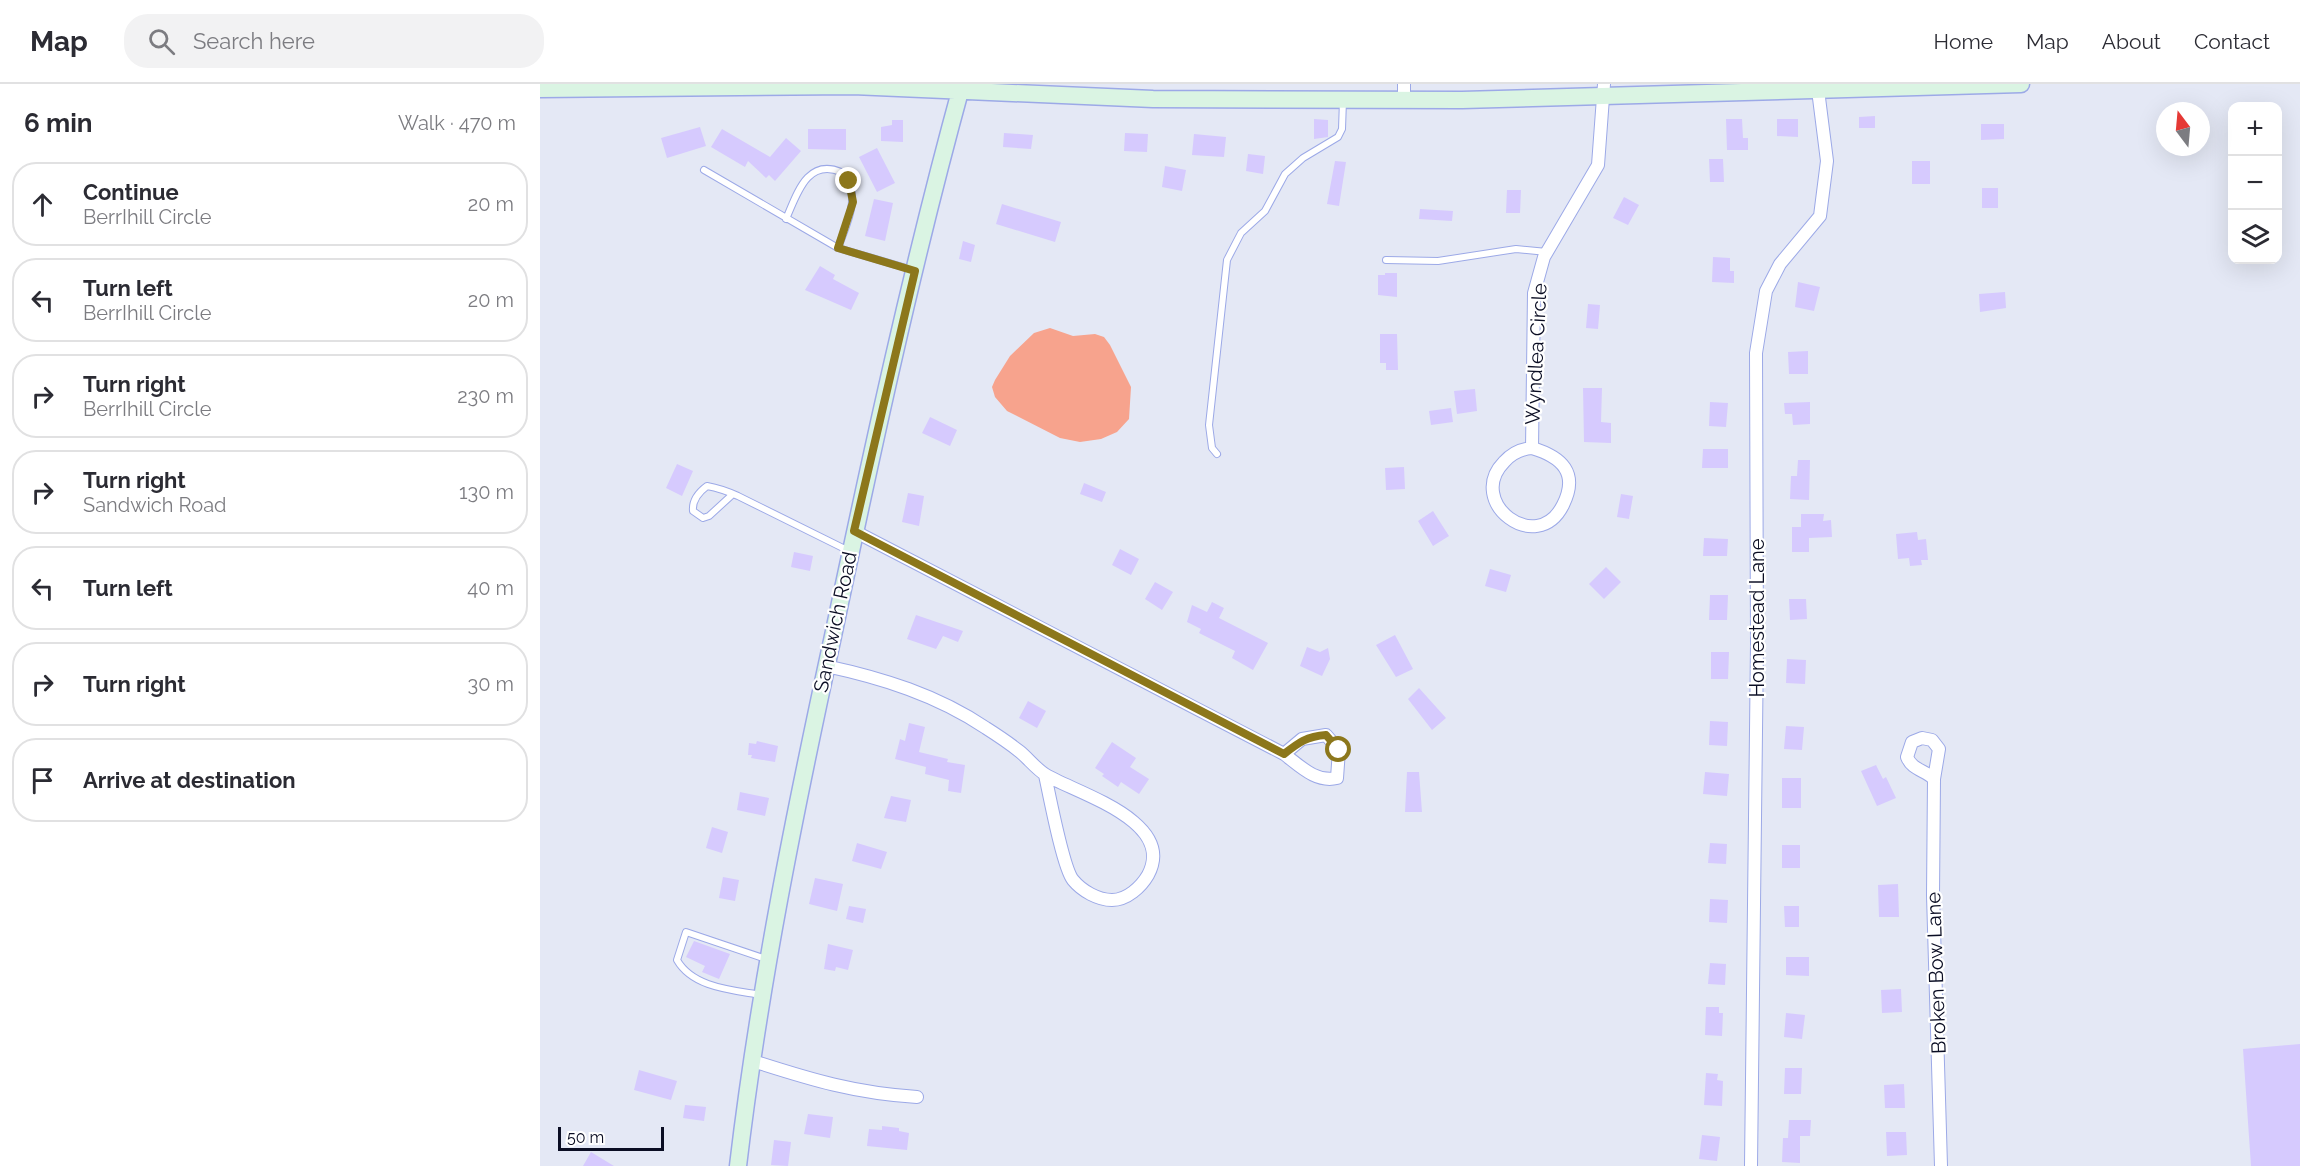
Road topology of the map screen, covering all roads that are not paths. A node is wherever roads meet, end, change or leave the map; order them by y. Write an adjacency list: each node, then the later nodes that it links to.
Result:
1 (2021, 84): 2 (main road)
2 (1949, 85): 6 (main road)
3 (961, 88): 4 (main road); 8 (main road); 14 (main road, Sandwich Road)
4 (540, 89)
5 (1604, 90): 6 (main road); 7 (main road); 12 (street, Wyndlea Circle)
6 (1818, 90): 29 (street, Homestead Lane)
7 (1404, 92): 8 (main road)
8 (1343, 99): 16 (lane)
9 (704, 170): 10 (lane)
10 (786, 219): 11 (lane); 11 (lane)
11 (838, 248): 14 (lane)
12 (1547, 252): 13 (lane); 15 (street, Wyndlea Circle)
13 (1386, 260)
14 (915, 271): 18 (main road, Sandwich Road)
15 (1532, 448): 15 (street, Wyndlea Circle)
16 (1217, 454)
17 (733, 494): 17 (lane); 19 (lane)
18 (854, 531): 19 (main road, Sandwich Road); 21 (street)
19 (850, 551): 20 (main road, Sandwich Road)
20 (826, 666): 22 (street); 24 (main road, Sandwich Road)
21 (1284, 754): 21 (street)
22 (1045, 775): 22 (street)
23 (1934, 779): 30 (street, Broken Bow Lane)
24 (769, 960): 25 (main road, Sandwich Road); 25 (lane)
25 (764, 995): 26 (main road, Sandwich Road)
26 (753, 1061): 27 (street); 28 (main road, Sandwich Road)
27 (917, 1097)
28 (738, 1166)
29 (1751, 1166)
30 (1941, 1166)

